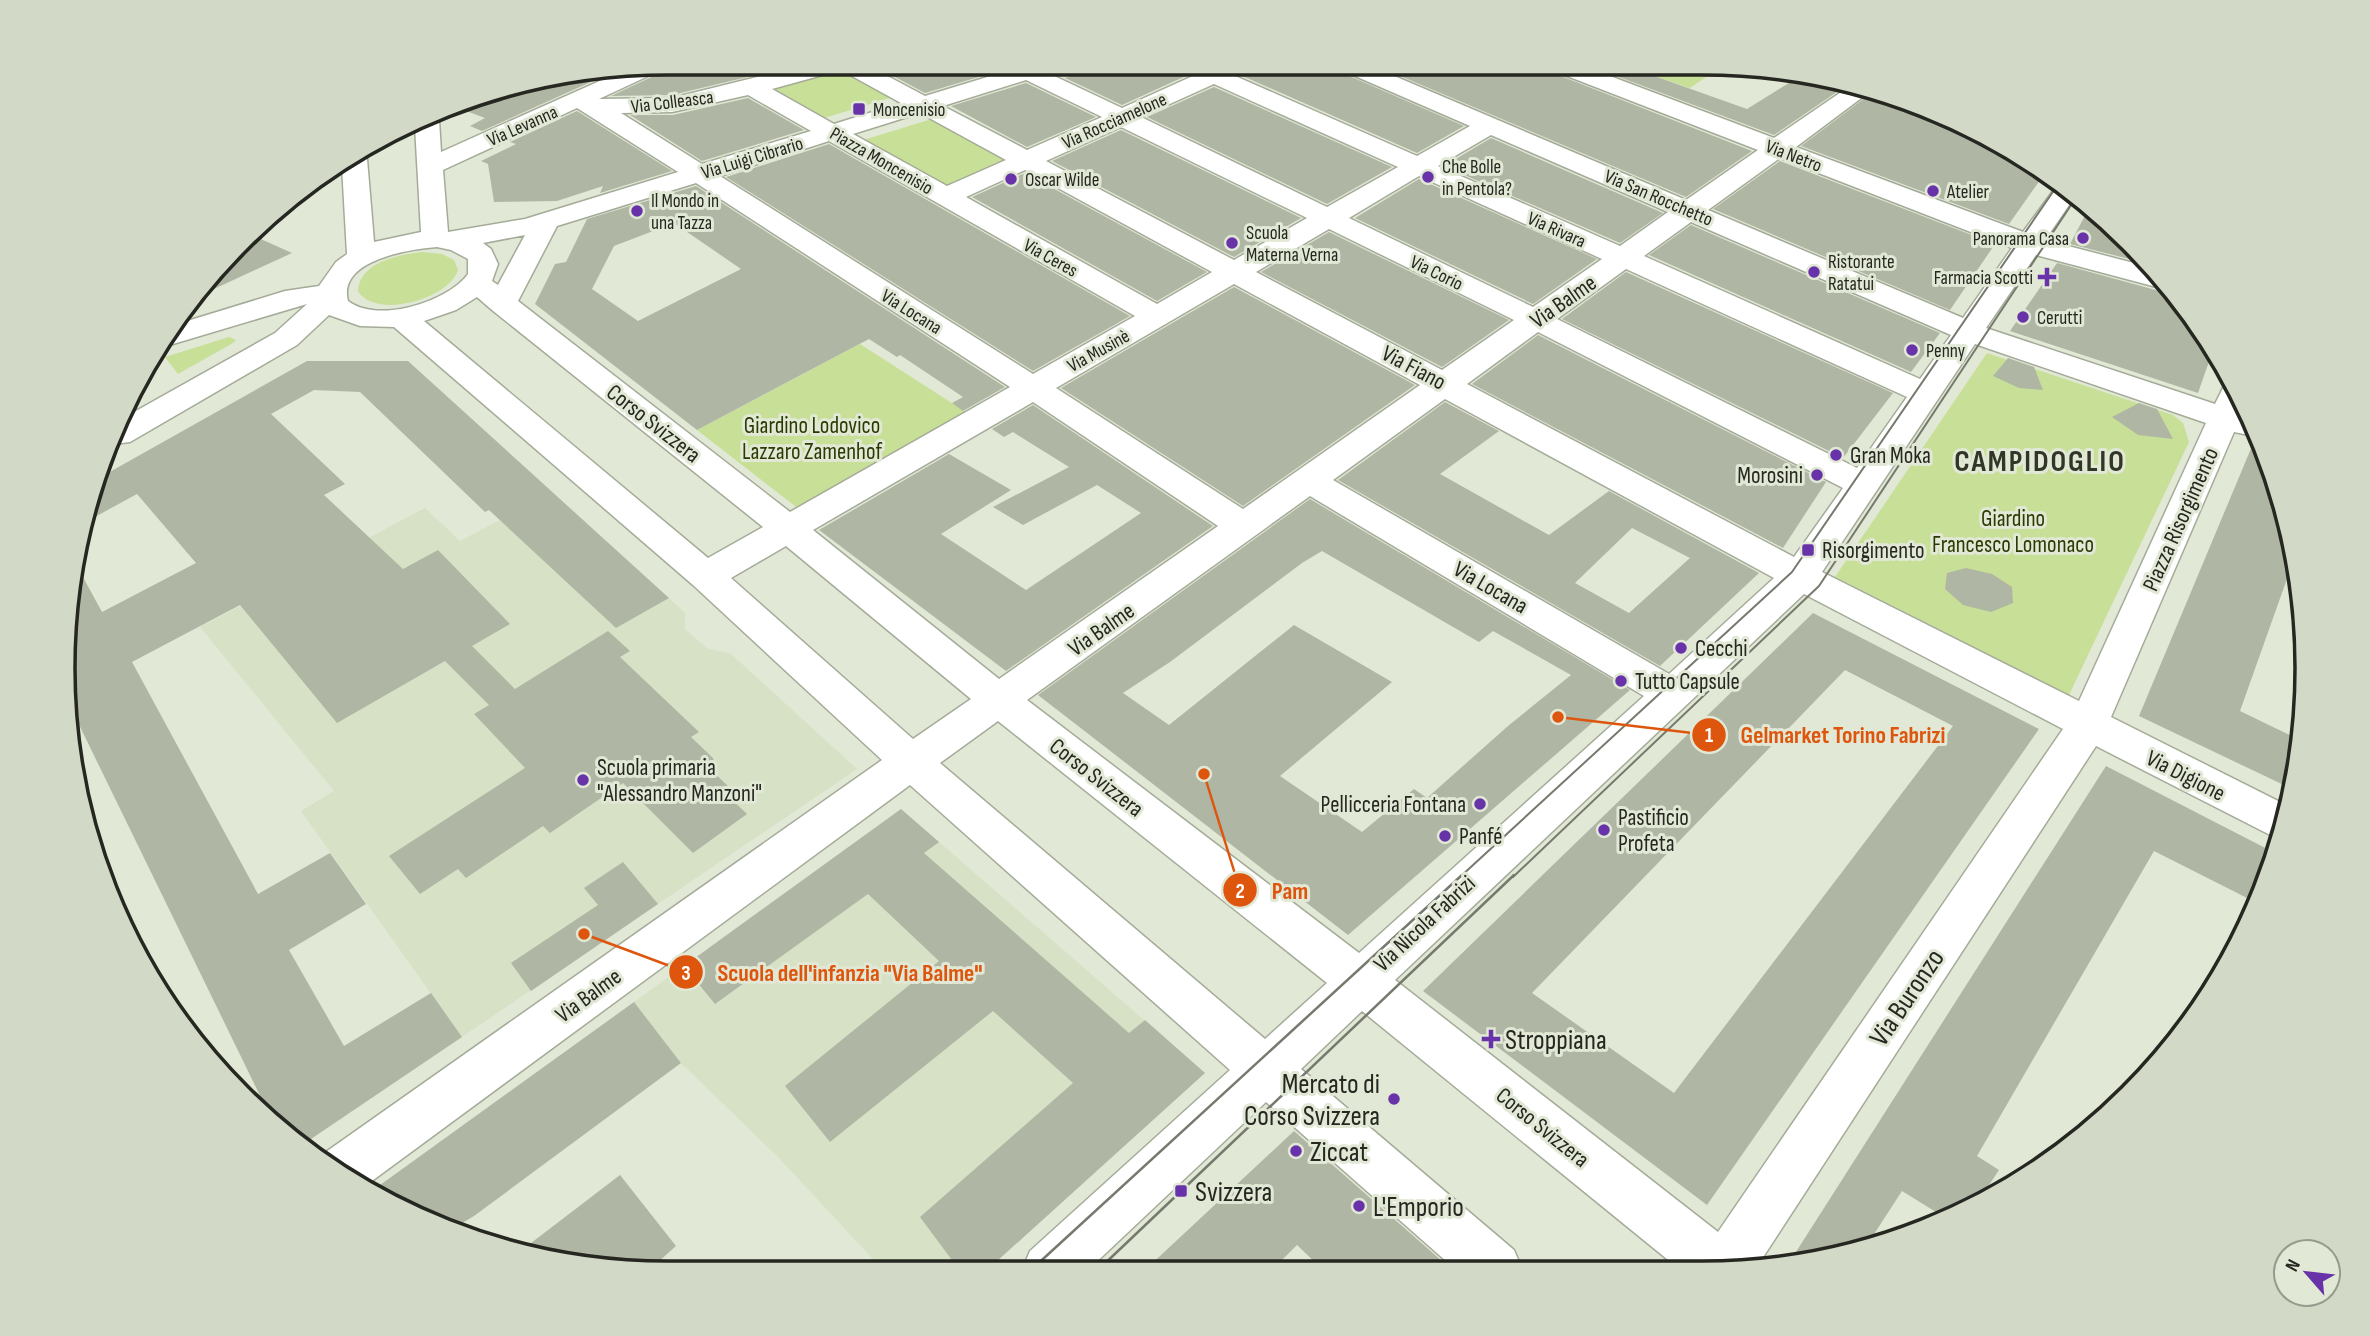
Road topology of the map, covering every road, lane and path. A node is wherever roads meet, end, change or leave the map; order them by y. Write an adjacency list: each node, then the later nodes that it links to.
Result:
1 (797, 75): 9 (street)
2 (865, 75): 12 (street)
3 (1000, 75): 12 (street, Via Luigi Cibrario)
4 (1032, 75): 13 (street, Via Corio)
5 (1215, 75): 13 (street, Via Rocciamelone); 21 (street, Via Rivara)
6 (1373, 75): 14 (street, Via San Rocchetto)
7 (1586, 75): 17 (street, Via Netro)
8 (632, 77): 11 (street, Via Levanna)
9 (751, 87): 11 (street, Via Colleasca); 16 (street, Piazza Moncenisio)
10 (1853, 95): 17 (street, Via Balme)
11 (585, 103): 20 (street, Via Levanna); 22 (street, Via Locana)
12 (921, 105): 16 (street, Via Luigi Cibrario); 18 (street)
13 (1119, 117): 18 (street, Via Rocciamelone); 26 (street, Via Corio)
14 (1490, 125): 21 (street, Via Musinè); 25 (street, Via San Rocchetto)
15 (428, 126): 20 (street)
16 (833, 132): 22 (street, Via Luigi Cibrario); 23 (street, Piazza Moncenisio)
17 (1779, 149): 25 (street, Via Balme); 29 (street, Via Netro)
18 (1027, 159): 23 (street, Piazza Moncenisio); 32 (street, Via Fiano)
19 (354, 166): 30 (street)
20 (431, 166): 28 (street)
21 (1418, 166): 26 (street, Via Musinè); 31 (street, Via Rivara)
22 (697, 174): 27 (street, Via Luigi Cibrario); 44 (street, Via Locana)
23 (945, 197): 37 (street, Via Ceres)
24 (2062, 197): 29 (street)
25 (1692, 211): 31 (street, Via Balme); 41 (street, Via San Rocchetto)
26 (1327, 220): 32 (street, Via Musinè); 39 (street, Via Corio)
27 (538, 223): 28 (street, Via Luigi Cibrario); 34 (street); 34 (street, Via Luigi Cibrario)
28 (441, 233): 30 (street, Via Luigi Cibrario); 34 (street, Corso Svizzera)
29 (2031, 245): 33 (street, Via Netro); 41 (street)
30 (361, 258): 35 (street)
31 (1624, 258): 39 (street, Via Balme); 45 (street, Via Rivara)
32 (1237, 271): 37 (street, Via Musinè); 43 (street, Via Fiano)
33 (2146, 275)
34 (488, 282): 38 (street, Via Luigi Cibrario); 52 (street, Corso Svizzera)
35 (332, 295): 36 (street); 38 (street); 42 (street)
36 (255, 309): 40 (street); 42 (street)
37 (1157, 316): 44 (street, Via Musinè)
38 (382, 318): 42 (street, Via Luigi Cibrario); 53 (street)
39 (1537, 320): 43 (street, Via Balme); 50 (street, Via Corio)
40 (180, 332)
41 (1969, 332): 45 (street); 46 (street, Piazza Risorgimento)
42 (293, 333): 48 (street)
43 (1446, 384): 49 (street, Via Balme); 54 (street, Via Fiano)
44 (1032, 387): 51 (street, Via Locana); 52 (street, Via Musinè)
45 (1926, 393): 50 (street)
46 (2236, 411)
47 (2238, 414): 57 (street, Piazza Risorgimento)
48 (124, 431)
49 (1310, 481): 51 (street, Via Balme); 55 (street, Via Locana)
50 (1862, 484): 54 (street)
51 (1245, 527): 56 (street, Via Balme)
52 (787, 528): 53 (street, Via Musinè); 56 (street, Corso Svizzera)
53 (706, 576): 58 (street)
54 (1800, 576): 55 (street, Via Nicola Fabrizi); 57 (street)
55 (1672, 694): 60 (street, Via Nicola Fabrizi)
56 (999, 701): 58 (street, Via Balme); 60 (street, Corso Svizzera)
57 (2088, 726): 59 (street, Via Digione); 63 (street, Via Buronzo)
58 (911, 762): 61 (street); 62 (street, Via Balme)
59 (2275, 820)
60 (1360, 982): 61 (street, Via Nicola Fabrizi); 66 (street, Corso Svizzera)
61 (1268, 1071): 64 (street, Via Nicola Fabrizi); 65 (street)
62 (348, 1167)
63 (1731, 1260)
64 (1059, 1261)
65 (1486, 1261)
66 (1711, 1261)

